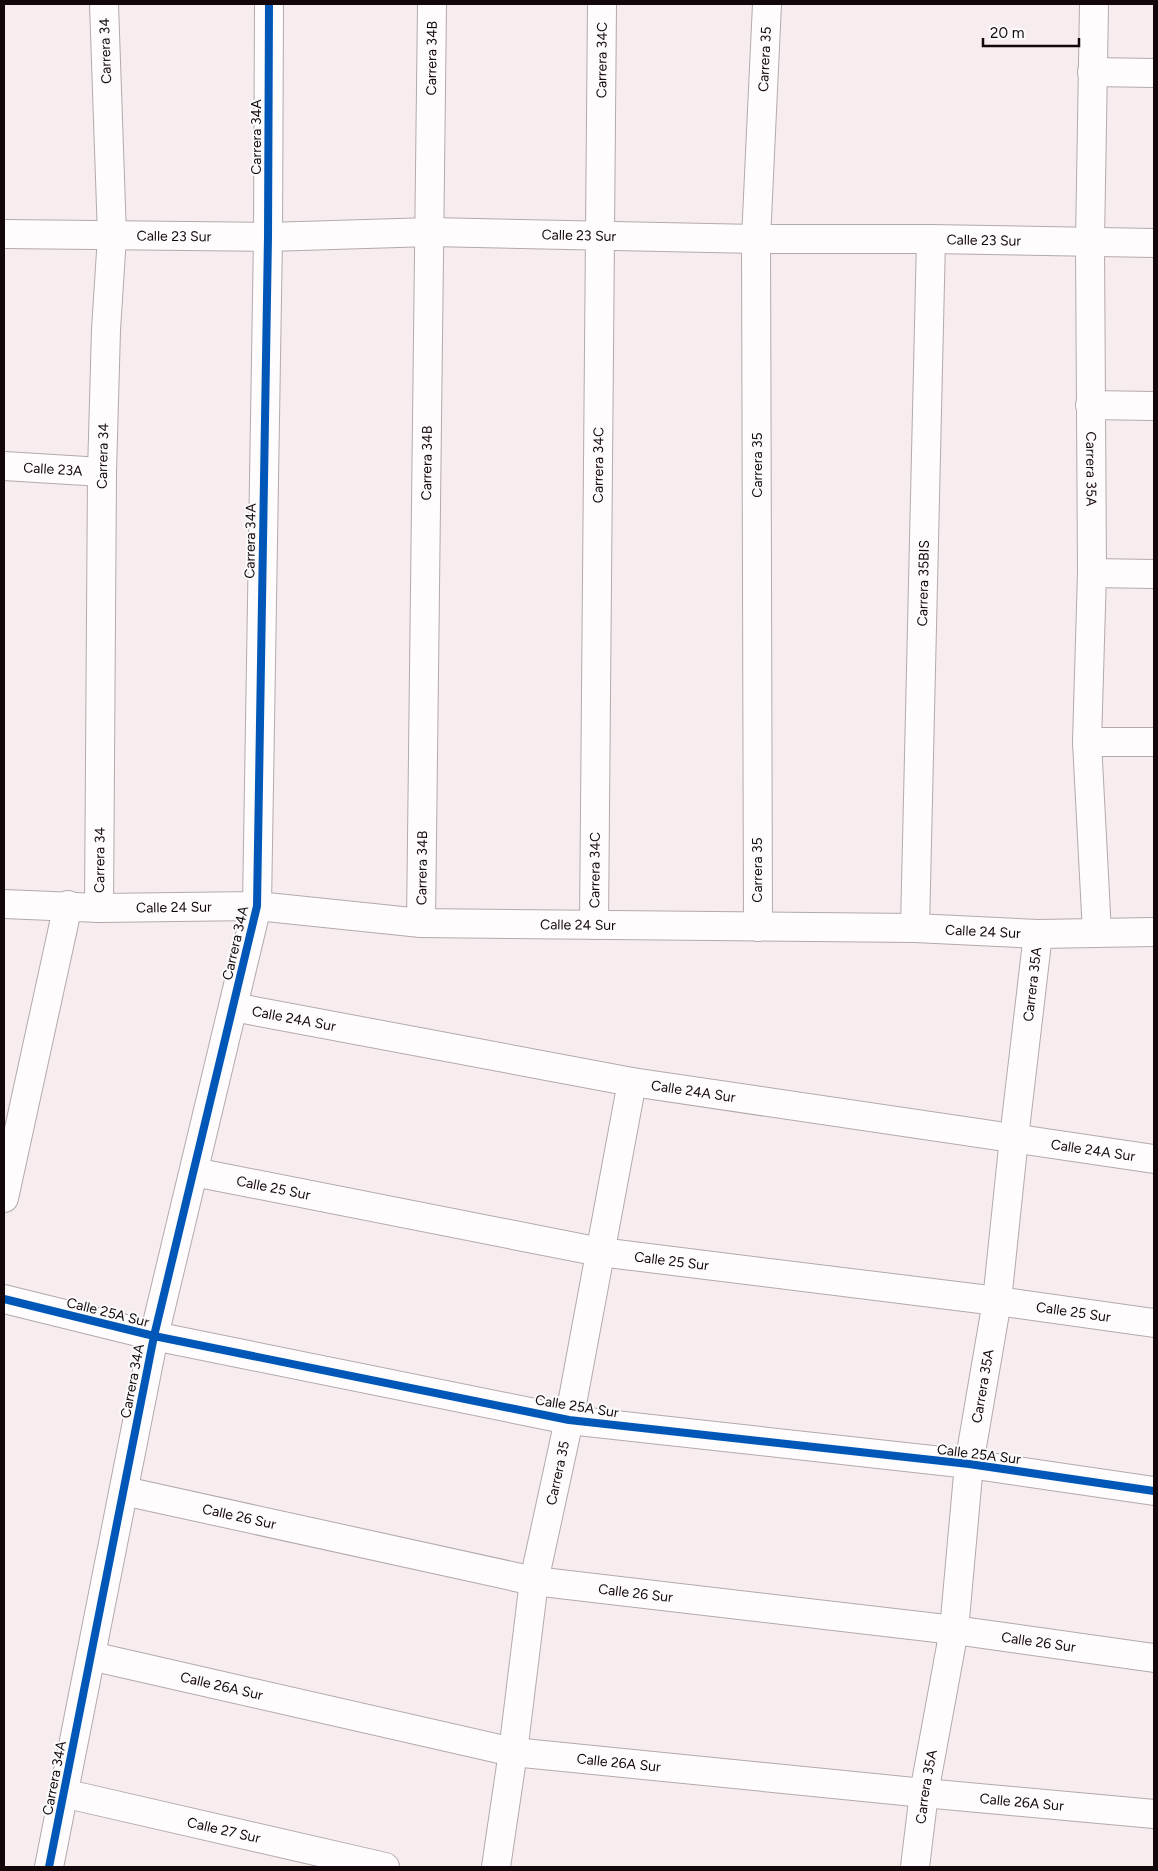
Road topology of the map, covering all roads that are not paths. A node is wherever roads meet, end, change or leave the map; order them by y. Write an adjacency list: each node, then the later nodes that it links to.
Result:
1 (104, 4): 11 (street, Carrera 34)
2 (269, 4): 13 (street, Carrera 34A)
3 (432, 4): 9 (street, Carrera 34B)
4 (602, 4): 12 (street, Carrera 34C)
5 (767, 4): 14 (street, Carrera 35)
6 (1094, 4): 7 (street, Carrera 35A)
7 (1092, 72): 8 (street); 16 (street, Carrera 35A)
8 (1154, 73)
9 (430, 232): 12 (street, Calle 23 Sur); 13 (street, Calle 23 Sur); 30 (street, Carrera 34B)
10 (4, 234): 11 (street, Calle 23 Sur)
11 (112, 236): 13 (street, Calle 23 Sur); 21 (street, Carrera 34)
12 (599, 236): 14 (street, Calle 23 Sur); 31 (street, Carrera 34C)
13 (268, 237): 28 (street, Carrera 34A)
14 (756, 239): 15 (street, Calle 23 Sur); 32 (street, Carrera 35)
15 (931, 239): 16 (street, Calle 23 Sur); 33 (street, Carrera 35BIS)
16 (1090, 242): 17 (street, Calle 23 Sur); 18 (street, Carrera 35A)
17 (1154, 243)
18 (1090, 404): 19 (street); 22 (street, Carrera 35A)
19 (1154, 406)
20 (4, 466): 21 (street, Calle 23A)
21 (102, 472): 29 (street, Carrera 34)
22 (1092, 573): 23 (street); 24 (street, Carrera 35A)
23 (1154, 574)
24 (1087, 742): 25 (street); 35 (street, Carrera 35A)
25 (1154, 742)
26 (4, 904): 27 (street, Calle 24 Sur)
27 (68, 905): 29 (street, Calle 24 Sur); 39 (street)
28 (257, 906): 29 (street, Calle 24 Sur); 30 (street, Calle 24 Sur); 37 (street, Carrera 34A)
29 (99, 908)
30 (422, 923): 31 (street, Calle 24 Sur)
31 (594, 925): 32 (street, Calle 24 Sur)
32 (758, 927): 33 (street, Calle 24 Sur)
33 (915, 928): 36 (street, Calle 24 Sur)
34 (1154, 932): 35 (street, Calle 24 Sur)
35 (1097, 933): 36 (street, Calle 24 Sur)
36 (1038, 934): 40 (street, Carrera 35A)
37 (233, 1007): 38 (street, Calle 24A Sur); 42 (street, Carrera 34A)
38 (632, 1082): 40 (street, Calle 24A Sur); 44 (street, Carrera 35)
39 (12, 1125): 43 (street)
40 (1014, 1138): 41 (street, Calle 24A Sur); 46 (street, Carrera 35A)
41 (1154, 1159)
42 (194, 1172): 44 (street, Calle 25 Sur); 48 (street, Carrera 34A)
43 (4, 1198)
44 (600, 1252): 46 (street, Calle 25 Sur); 49 (street, Carrera 35)
45 (4, 1299): 48 (street, Calle 25A Sur)
46 (997, 1301): 47 (street, Calle 25 Sur); 50 (street, Carrera 35A)
47 (1154, 1323)
48 (154, 1336): 49 (street, Calle 25A Sur); 51 (street, Carrera 34A)
49 (569, 1420): 50 (street, Calle 25A Sur); 53 (street, Carrera 35)
50 (969, 1464): 52 (street, Calle 25A Sur); 54 (street, Carrera 35A)
51 (124, 1491): 53 (street, Calle 26 Sur); 55 (street, Carrera 34A)
52 (1154, 1491)
53 (534, 1580): 54 (street, Calle 26 Sur); 57 (street, Carrera 35)
54 (954, 1630): 56 (street, Calle 26 Sur); 59 (street, Carrera 35A)
55 (91, 1656): 57 (street, Calle 26A Sur); 58 (street, Carrera 34A)
56 (1154, 1658)
57 (513, 1752): 59 (street, Calle 26A Sur); 63 (street, Carrera 35)
58 (63, 1793): 61 (street, Carrera 34A); 62 (street, Calle 27 Sur)
59 (924, 1793): 60 (street, Calle 26A Sur); 64 (street, Carrera 35A)
60 (1154, 1814)
61 (49, 1867)
62 (385, 1867)
63 (496, 1867)
64 (915, 1867)

